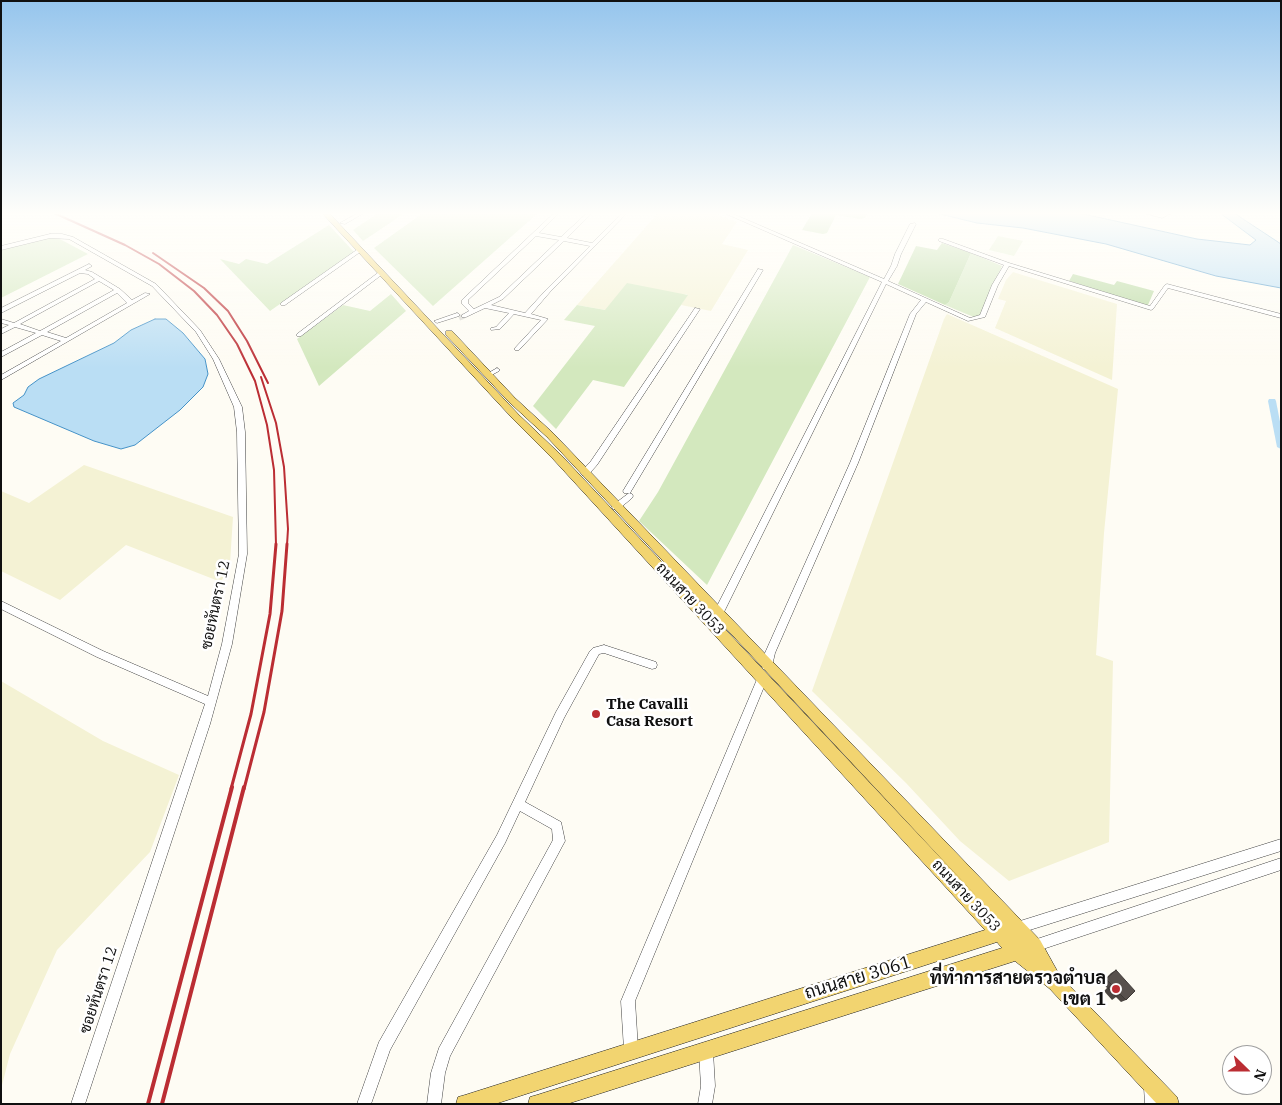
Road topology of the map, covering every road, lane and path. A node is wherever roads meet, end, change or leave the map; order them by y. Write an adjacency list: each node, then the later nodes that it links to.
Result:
1 (1007, 264): 20 (street)
2 (120, 265): 48 (street, ซอยหันตรา 12)
3 (339, 265): 22 (street)
4 (373, 265): 15 (main road, ถนนสาย 3053)
5 (382, 265): 31 (main road, ถนนสาย 3053)
6 (503, 265): 27 (street)
7 (537, 265): 23 (street)
8 (574, 265): 28 (street)
9 (846, 265): 17 (street)
10 (894, 265): 17 (street)
11 (1009, 265): 29 (street)
12 (89, 266): 13 (street)
13 (79, 270): 16 (street); 25 (street)
14 (760, 270): 43 (street)
15 (381, 273): 36 (street); 41 (main road, ถนนสาย 3053)
16 (100, 279): 18 (street); 32 (street)
17 (886, 282): 20 (street); 45 (street)
18 (118, 290): 21 (street); 35 (street)
19 (147, 294): 21 (street)
20 (925, 300): 47 (street)
21 (131, 303): 37 (street)
22 (283, 304)
23 (485, 306): 26 (street); 27 (street)
24 (697, 309): 42 (street)
25 (1, 311)
26 (513, 312): 28 (street); 33 (street)
27 (464, 314): 31 (street)
28 (527, 315): 38 (street)
29 (1281, 316)
30 (1, 321): 32 (street)
31 (438, 323): 41 (main road, ถนนสาย 3053)
32 (14, 325): 34 (street); 35 (street)
33 (493, 329)
34 (1, 332)
35 (41, 333): 37 (street); 39 (street)
36 (299, 335)
37 (66, 340): 40 (street)
38 (517, 349)
39 (1, 355)
40 (1, 378)
41 (528, 421): 42 (main road, ถนนสาย 3053); 47 (main road, ถนนสาย 3053)
42 (585, 473): 43 (main road, ถนนสาย 3053)
43 (615, 506): 45 (main road, ถนนสาย 3053)
44 (1, 605): 48 (street)
45 (718, 614): 47 (main road, ถนนสาย 3053)
46 (652, 665): 49 (street)
47 (765, 671): 52 (main road, ถนนสาย 3053); 52 (main road, ถนนสาย 3053); 55 (street)
48 (211, 702): 58 (street, ซอยหันตรา 12)
49 (518, 804): 59 (street); 60 (street)
50 (1281, 845): 52 (street, ถนนสาย 3061)
51 (1281, 864): 53 (street, ถนนสาย 3061)
52 (1008, 931): 53 (main road, ถนนสาย 3053); 53 (main road, ถนนสาย 3053); 55 (main road, ถนนสาย 3061)
53 (1026, 949): 54 (main road, ถนนสาย 3053); 54 (main road, ถนนสาย 3053); 56 (main road, ถนนสาย 3061)
54 (1056, 983): 57 (main road, ถนนสาย 3053)
55 (631, 1049): 61 (main road, ถนนสาย 3061)
56 (706, 1052): 62 (main road, ถนนสาย 3061); 63 (street)
57 (1152, 1084): 64 (street); 65 (main road, ถนนสาย 3053)
58 (78, 1104)
59 (364, 1104)
60 (434, 1104)
61 (465, 1104)
62 (537, 1104)
63 (705, 1104)
64 (1152, 1104)
65 (1170, 1104)

